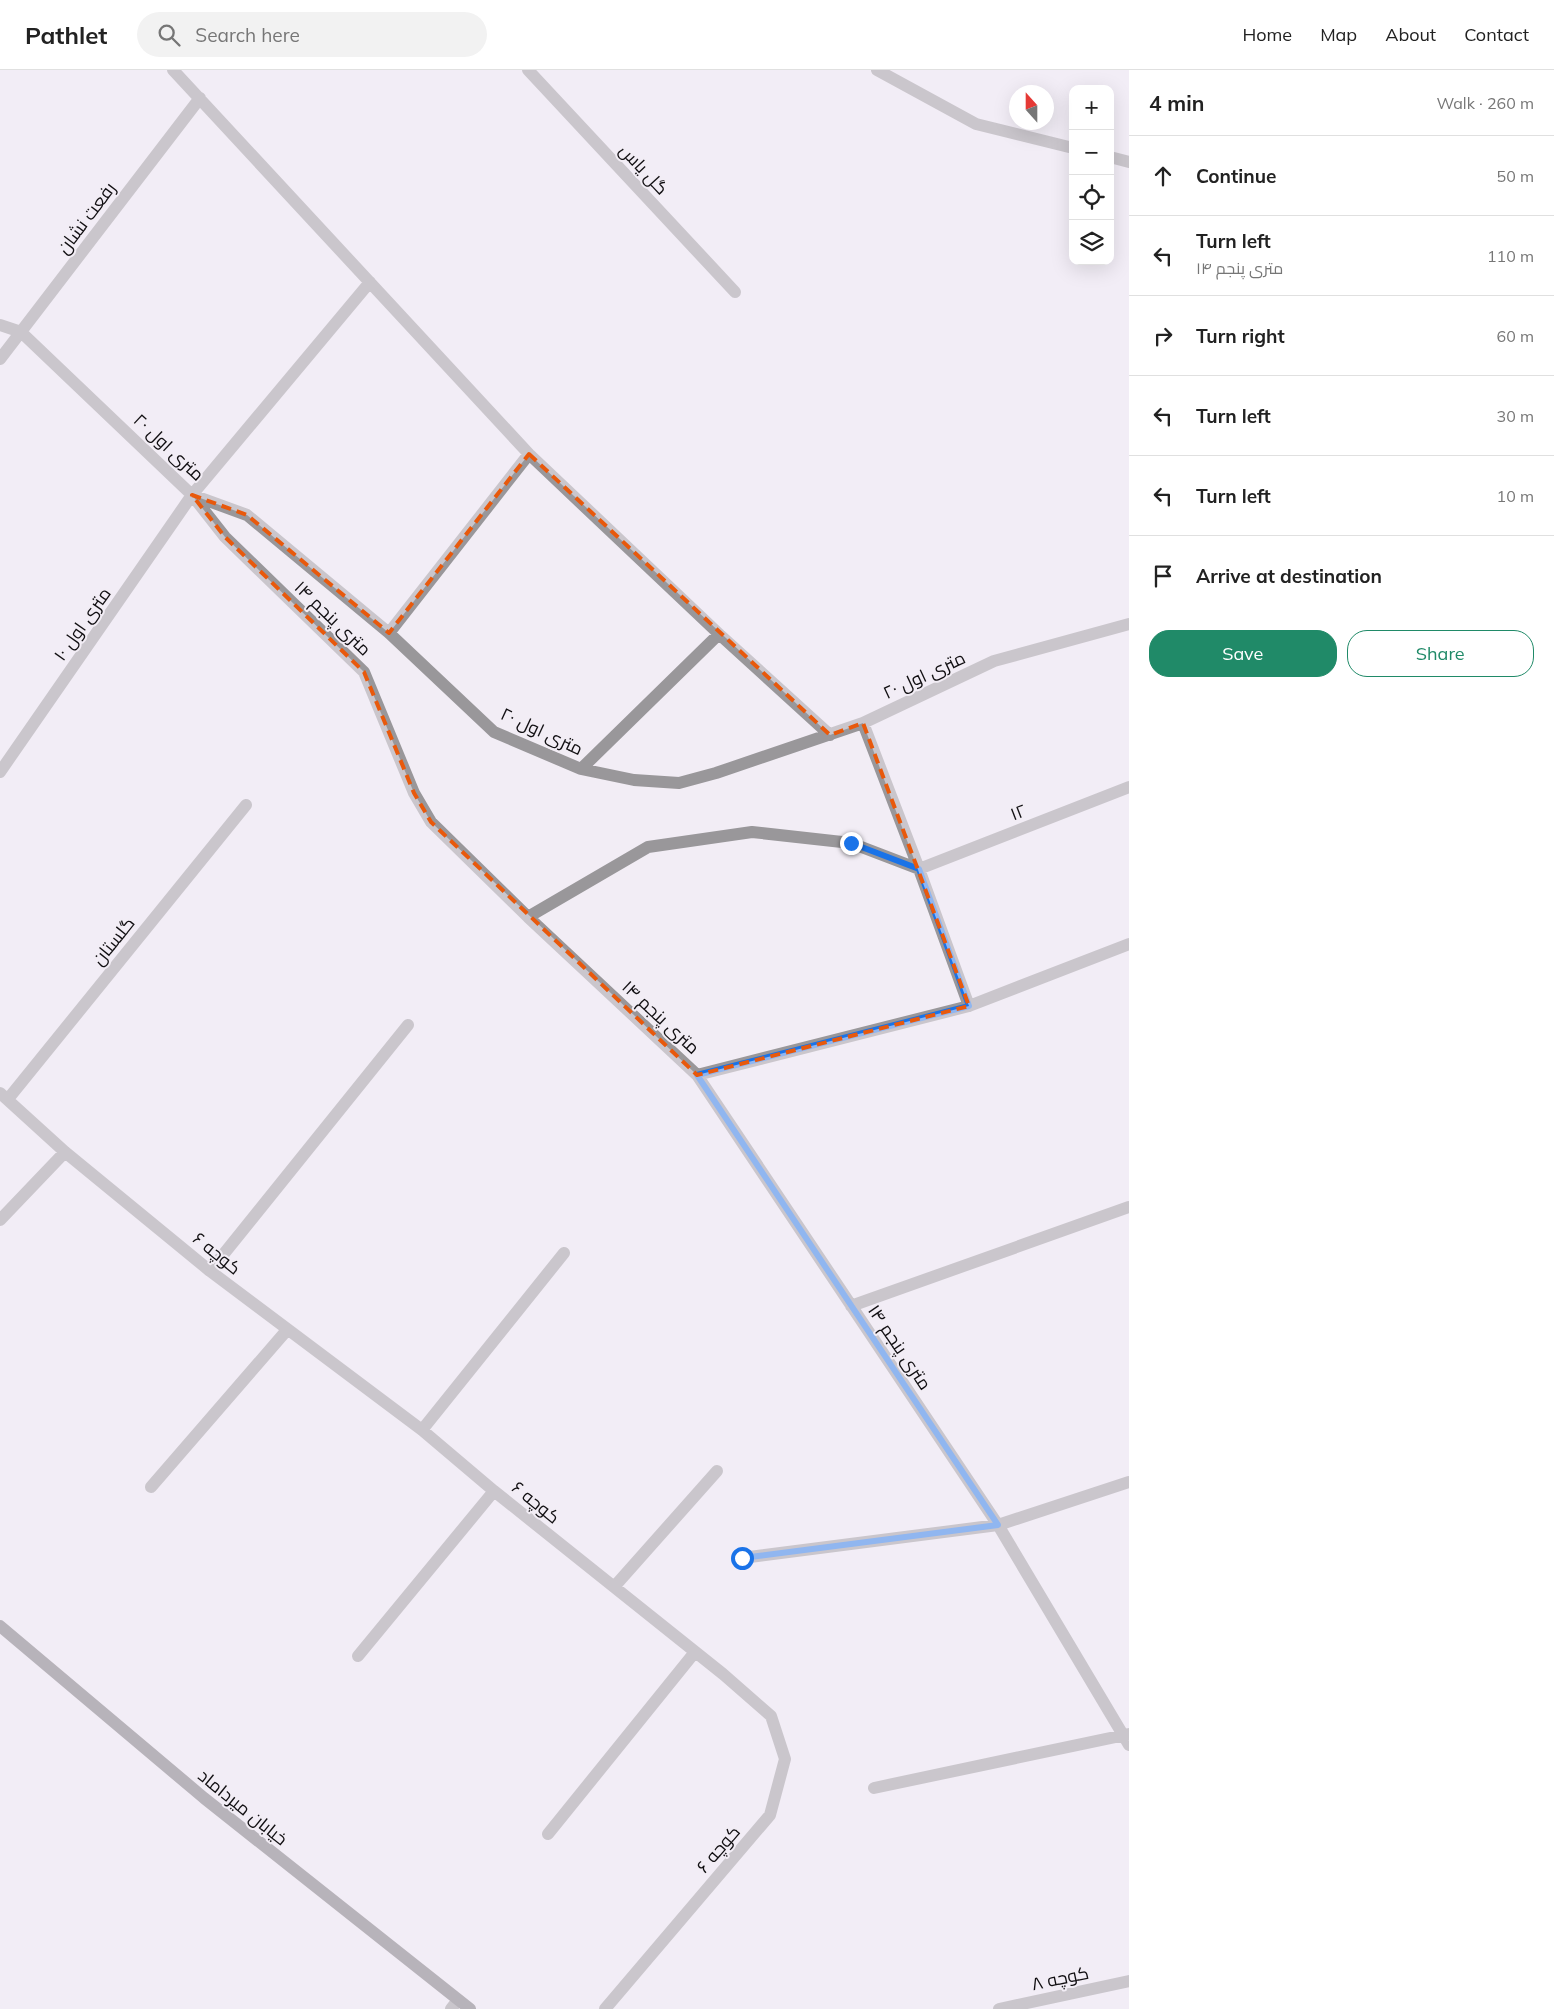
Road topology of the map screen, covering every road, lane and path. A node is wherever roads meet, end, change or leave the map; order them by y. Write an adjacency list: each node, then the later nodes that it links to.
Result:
1 (173, 70): 4 (street)
2 (528, 70): 9 (street, گل یاس)
3 (877, 70): 5 (street)
4 (200, 98): 8 (street); 11 (street, رفعت نشان)
5 (1069, 147)
6 (1114, 158): 7 (street)
7 (1129, 162)
8 (370, 282): 13 (street); 14 (street, ۱۰ متری اول)
9 (735, 292)
10 (0, 325): 11 (street, ۲۰ متری اول)
11 (21, 332): 12 (street, رفعت نشان); 14 (street, ۲۰ متری اول)
12 (0, 360)
13 (529, 454): 16 (street); 17 (street)
14 (192, 494): 16 (street, ۲۰ متری اول); 21 (street, ۱۰ متری اول); 25 (street, ۱۴ متری پنجم)
15 (1129, 624): 18 (street, ۲۰ متری اول)
16 (388, 633): 20 (street, ۲۰ متری اول)
17 (719, 634): 19 (street); 20 (street)
18 (863, 723): 19 (street, ۲۰ متری اول); 24 (street)
19 (830, 735): 20 (street, ۲۰ متری اول)
20 (580, 769)
21 (0, 772)
22 (1129, 788): 24 (street, ۱۲)
23 (246, 805): 30 (street, گلستان)
24 (919, 869): 25 (street); 27 (street)
25 (528, 916): 29 (street, ۱۴ متری پنجم)
26 (1129, 944): 27 (street)
27 (969, 1006): 29 (street)
28 (408, 1025): 35 (street)
29 (697, 1075): 36 (street, ۱۴ متری پنجم)
30 (4, 1096): 31 (street, کوچه ۶)
31 (65, 1152): 33 (street); 35 (street, کوچه ۶)
32 (1129, 1207): 36 (street)
33 (0, 1220)
34 (564, 1253): 38 (street)
35 (210, 1271): 37 (street, کوچه ۶)
36 (851, 1306): 43 (street, ۱۴ متری پنجم)
37 (287, 1330): 38 (street, کوچه ۶); 41 (street)
38 (422, 1430): 42 (street, کوچه ۶)
39 (717, 1471): 45 (street)
40 (1129, 1482): 43 (street)
41 (151, 1487)
42 (494, 1491): 45 (street, کوچه ۶); 48 (street)
43 (998, 1525): 44 (street); 49 (street, ۱۴ متری پنجم)
44 (742, 1558)
45 (614, 1587): 47 (street, کوچه ۶)
46 (0, 1626): 53 (main road, خیابان میرداماد)
47 (695, 1652): 51 (street); 55 (street, کوچه ۶)
48 (358, 1656)
49 (1127, 1738): 50 (street)
50 (874, 1788)
51 (548, 1834)
52 (1129, 1981): 56 (street, کوچه ۸)
53 (454, 2004): 54 (main road, خیابان میرداماد)
54 (470, 2009)
55 (604, 2009)
56 (999, 2009)

